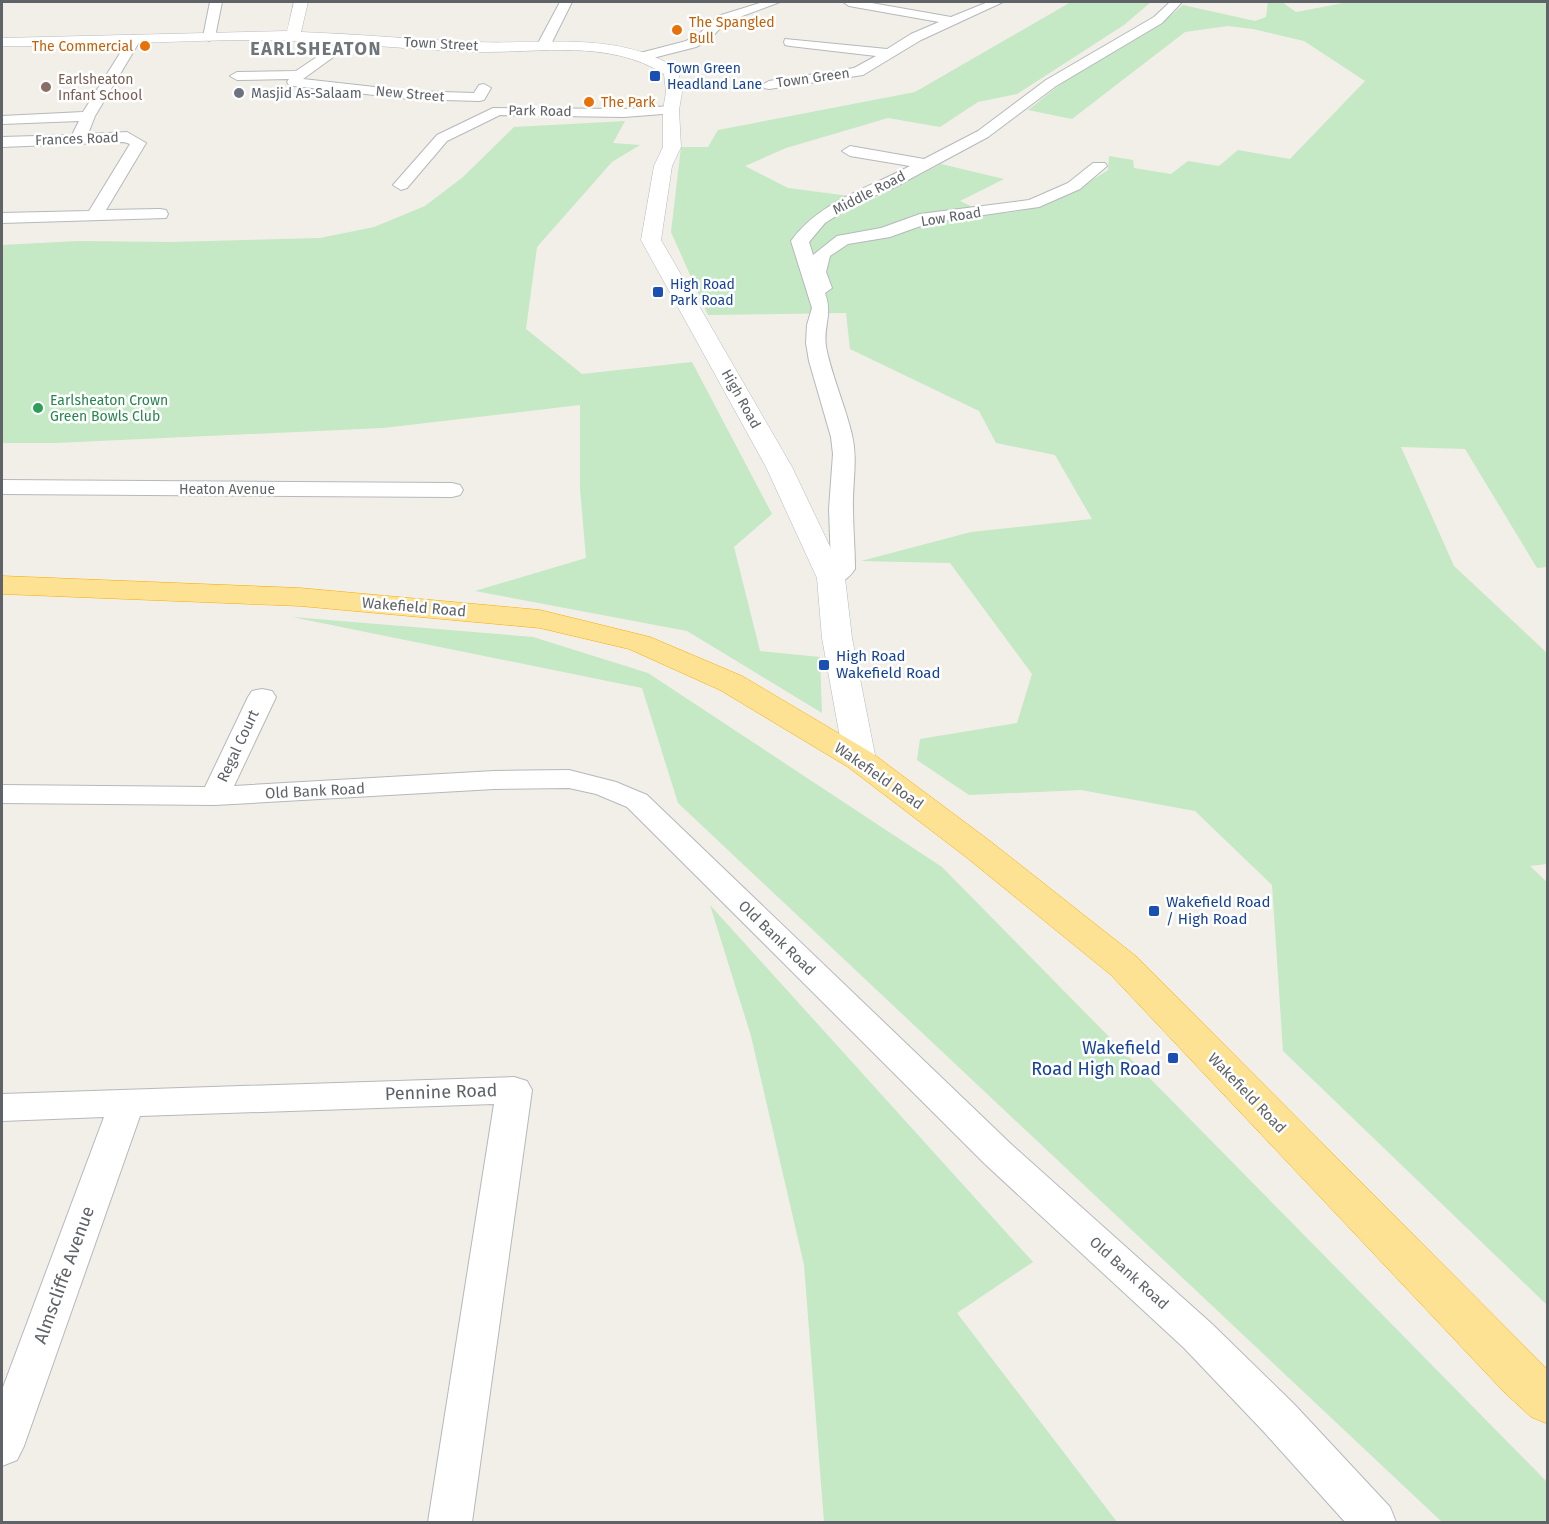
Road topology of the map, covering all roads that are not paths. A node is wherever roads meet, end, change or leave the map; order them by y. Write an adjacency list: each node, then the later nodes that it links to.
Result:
1 (216, 2): 12 (street)
2 (301, 2): 11 (street)
3 (566, 2): 17 (street)
4 (774, 2): 19 (street)
5 (849, 2): 9 (street)
6 (997, 2): 8 (street, Town Green)
7 (1176, 2): 30 (street, Middle Road)
8 (976, 11): 9 (street); 10 (street, Town Green)
9 (926, 16): 10 (street)
10 (952, 21): 18 (street, Town Green)
11 (293, 36): 12 (street, Town Street); 14 (street, Town Street)
12 (209, 37): 13 (street, Town Street)
13 (135, 39): 15 (street, Town Street); 25 (street)
14 (349, 39): 17 (street, Town Street); 20 (street)
15 (2, 42)
16 (790, 42): 18 (street, Town Green)
17 (543, 47): 19 (street, Town Street)
18 (888, 53): 22 (street, Town Green)
19 (645, 56): 24 (street, High Road)
20 (299, 75): 21 (street); 23 (street, New Street)
21 (237, 76)
22 (769, 85)
23 (484, 87)
24 (671, 110): 32 (street, Park Road); 39 (street, High Road)
25 (88, 116): 26 (street, Frances Road); 27 (street)
26 (3, 122)
27 (78, 138): 28 (street, Frances Road); 34 (street, Frances Road)
28 (2, 142)
29 (850, 151): 30 (street)
30 (924, 164): 36 (street, Middle Road)
31 (1099, 166): 36 (street, Low Road)
32 (401, 184)
33 (160, 214): 34 (street)
34 (94, 216): 35 (street)
35 (2, 218)
36 (820, 308): 39 (street, Middle Road)
37 (2, 487): 38 (street, Heaton Avenue)
38 (452, 490)
39 (831, 578): 42 (street, High Road)
40 (2, 585): 42 (highway, Wakefield Road)
41 (262, 697): 44 (street, Regal Court)
42 (860, 760): 47 (highway, Wakefield Road)
43 (2, 795): 44 (street, Old Bank Road)
44 (215, 796): 50 (street, Old Bank Road)
45 (127, 1103): 46 (street, Pennine Road); 48 (street, Almscliffe Avenue); 49 (street, Pennine Road)
46 (2, 1107)
47 (1548, 1402)
48 (2, 1446)
49 (450, 1522)
50 (1374, 1522)

